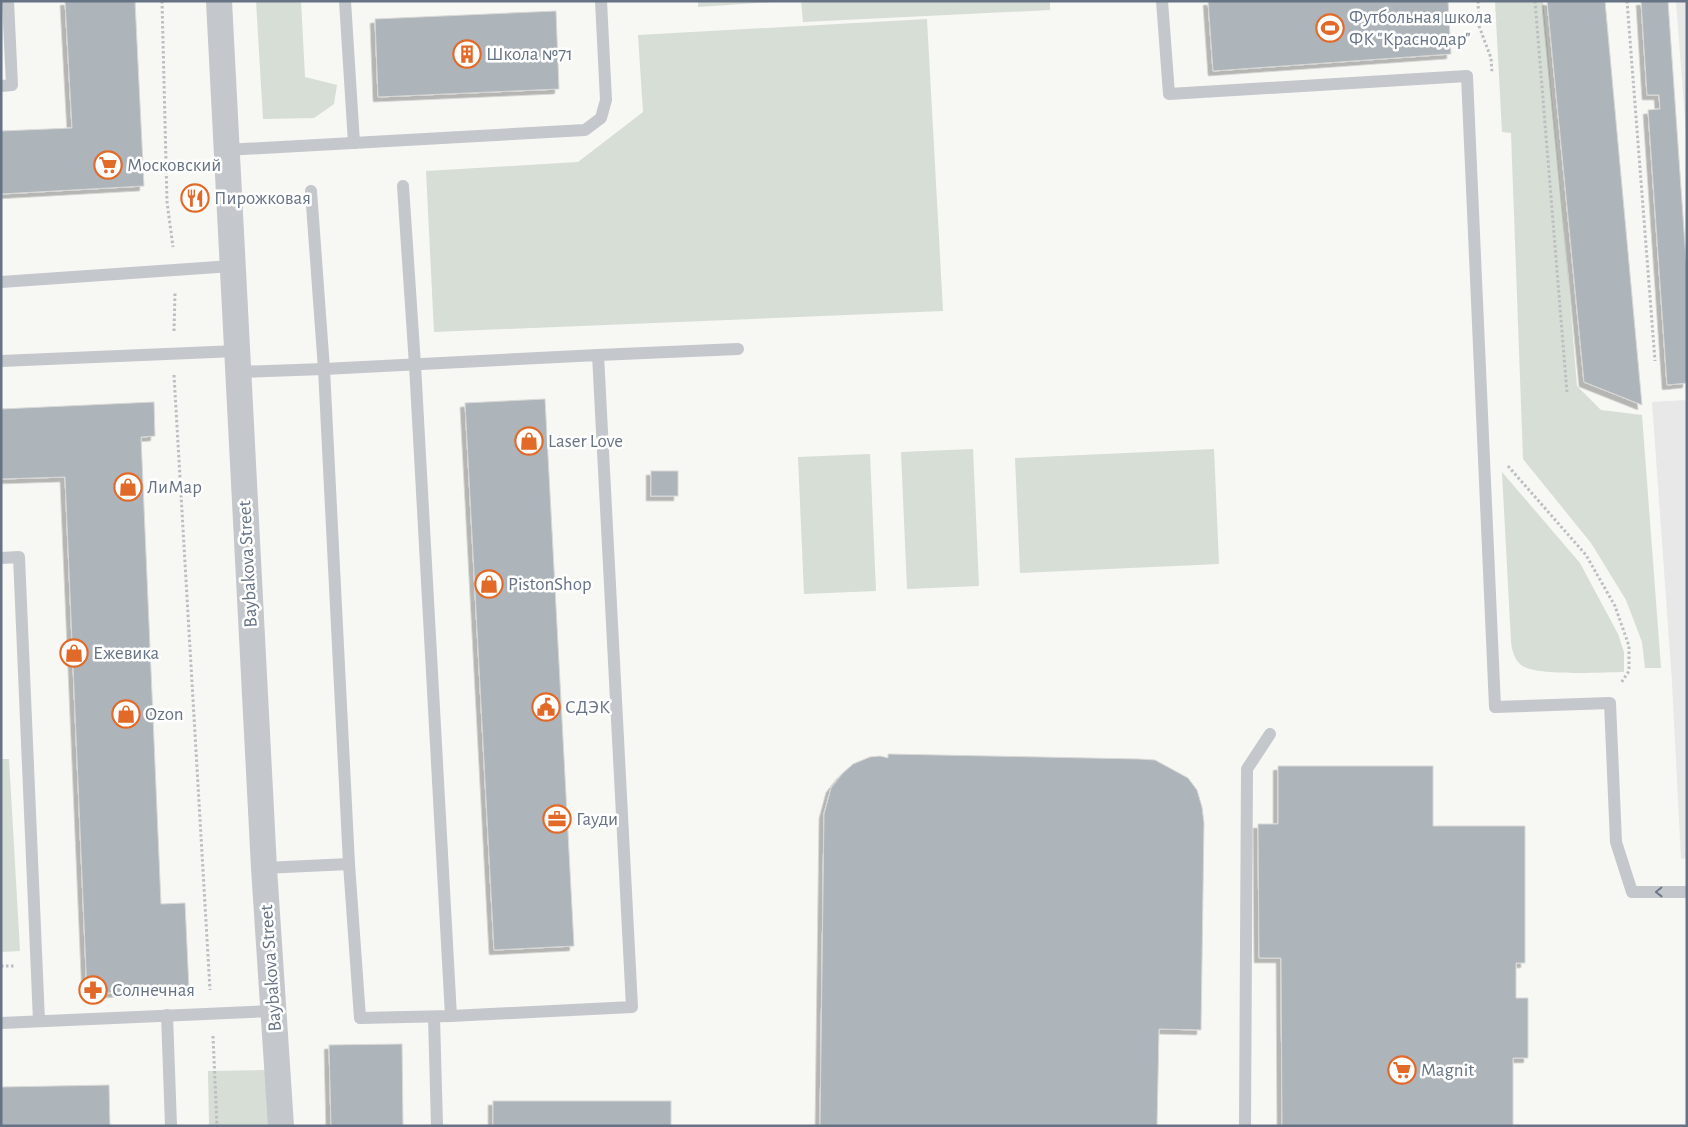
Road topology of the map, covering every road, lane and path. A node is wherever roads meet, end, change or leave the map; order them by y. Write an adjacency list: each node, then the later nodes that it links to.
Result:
1 (8, 1): 11 (lane)
2 (162, 1): 17 (path)
3 (219, 1): 13 (street, Baybakova Street)
4 (345, 1): 12 (lane)
5 (601, 1): 12 (lane)
6 (1162, 1): 30 (lane)
7 (1478, 1): 10 (path)
8 (1535, 1): 27 (path)
9 (1627, 1): 23 (path)
10 (1492, 78)
11 (1, 86)
12 (354, 143): 13 (lane)
13 (226, 150): 16 (street, Baybakova Street)
14 (403, 186): 25 (lane)
15 (311, 191): 26 (lane)
16 (232, 266): 17 (lane); 24 (street, Baybakova Street)
17 (176, 270): 18 (lane); 20 (path)
18 (1, 282)
19 (738, 349): 21 (lane)
20 (173, 354): 22 (lane); 24 (lane); 36 (path)
21 (598, 354): 25 (lane); 38 (lane)
22 (1, 361)
23 (1656, 361)
24 (238, 362): 26 (lane); 33 (street, Baybakova Street)
25 (415, 365): 26 (lane); 38 (lane)
26 (324, 369): 32 (lane)
27 (1567, 393)
28 (1506, 464): 30 (path)
29 (1, 558): 40 (lane)
30 (1610, 704): 34 (lane, one-way to 30)
31 (1270, 734): 46 (lane)
32 (349, 864): 33 (lane); 39 (lane)
33 (264, 868): 35 (street, Baybakova Street)
34 (1687, 892)
35 (274, 1011): 36 (lane); 44 (street, Baybakova Street)
36 (212, 1014): 37 (lane); 43 (path)
37 (167, 1015): 40 (lane); 42 (lane)
38 (451, 1016): 39 (lane)
39 (434, 1017): 45 (lane)
40 (39, 1021): 41 (lane)
41 (1, 1023)
42 (170, 1126)
43 (217, 1126)
44 (281, 1126)
45 (437, 1126)
46 (1245, 1126)

